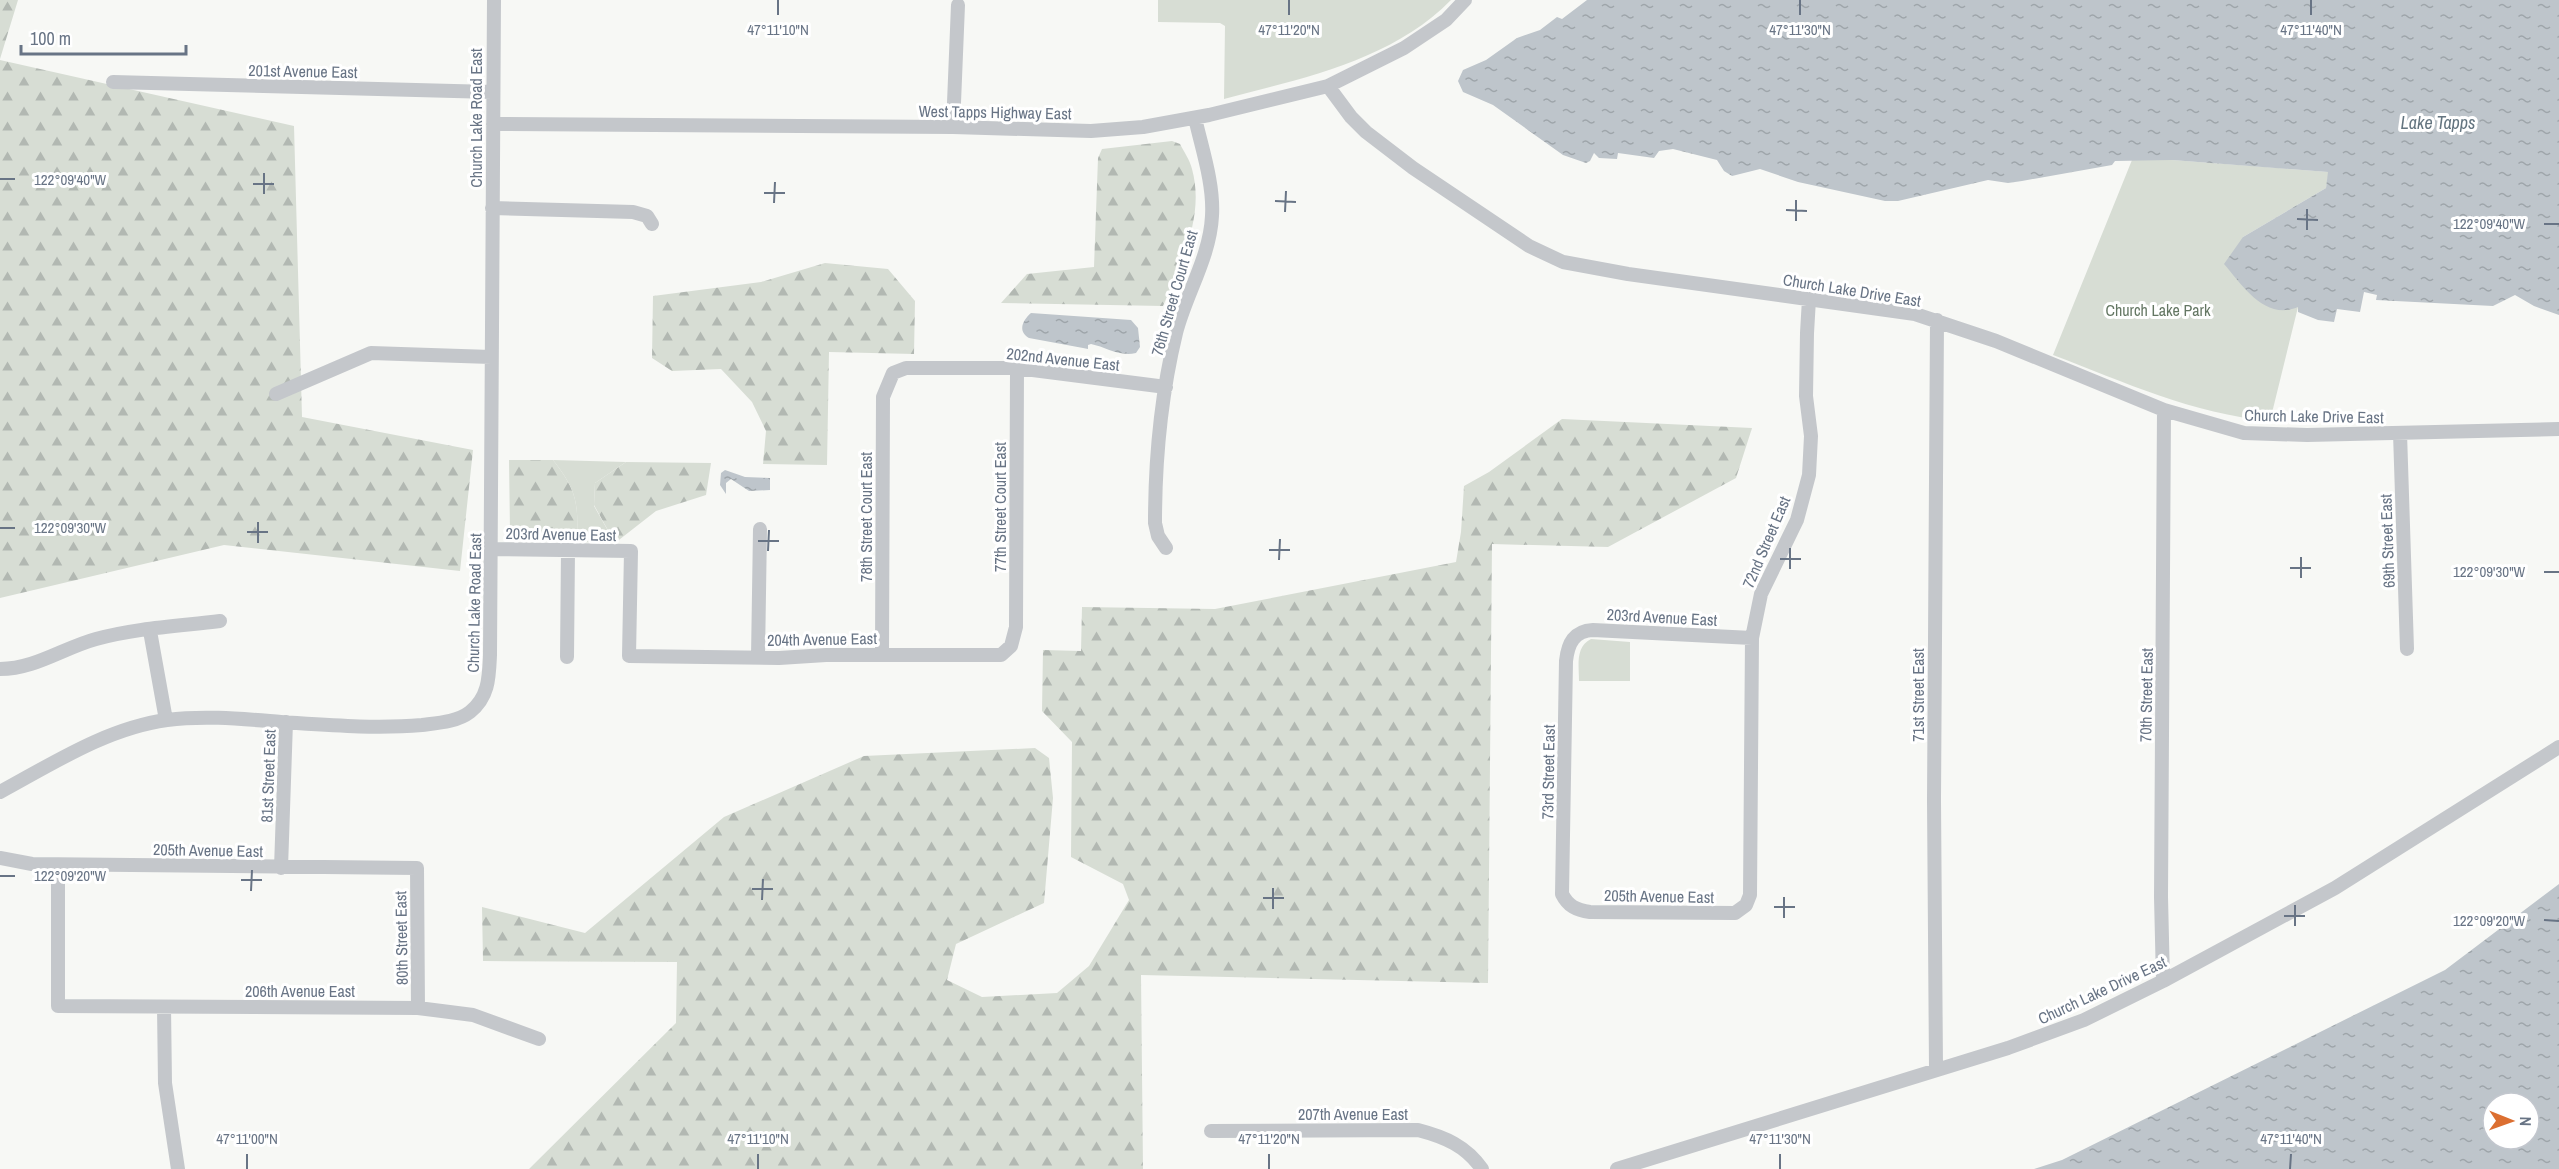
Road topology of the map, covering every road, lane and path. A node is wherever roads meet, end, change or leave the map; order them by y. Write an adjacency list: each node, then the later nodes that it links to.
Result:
1 (494, 0): 6 (street, Church Lake Road East)
2 (1465, 0): 5 (street, West Tapps Highway East)
3 (958, 5): 9 (street)
4 (113, 82): 6 (street, 201st Avenue East)
5 (1328, 86): 7 (street, West Tapps Highway East); 12 (street, Church Lake Drive East)
6 (492, 92): 8 (street, Church Lake Road East)
7 (1195, 118): 9 (street, West Tapps Highway East); 17 (street, 76th Street Court East)
8 (493, 123): 9 (street, West Tapps Highway East); 10 (street, Church Lake Road East)
9 (953, 127)
10 (492, 208): 11 (street); 14 (street, Church Lake Road East)
11 (652, 224)
12 (1809, 299): 13 (street, Church Lake Drive East); 28 (street, 72nd Street East)
13 (1937, 320): 19 (street, Church Lake Drive East); 51 (street, 71st Street East)
14 (491, 357): 18 (street); 24 (street, Church Lake Road East)
15 (1017, 368): 16 (street, 202nd Avenue East); 17 (street, 202nd Avenue East); 30 (street, 77th Street Court East)
16 (888, 380): 32 (street, 78th Street Court East)
17 (1166, 387): 23 (street, 76th Street Court East)
18 (276, 394)
19 (2164, 410): 21 (street, Church Lake Drive East); 47 (street, 70th Street East)
20 (2559, 429): 21 (street, Church Lake Drive East)
21 (2400, 433): 31 (street, 69th Street East)
22 (760, 529): 35 (street)
23 (1166, 548)
24 (491, 549): 25 (street, 203rd Avenue East); 38 (street, Church Lake Road East)
25 (568, 550): 33 (street, 203rd Avenue East); 34 (street)
26 (220, 621): 27 (street)
27 (150, 630): 36 (street); 37 (street)
28 (1752, 638): 29 (street, 203rd Avenue East); 46 (street, 72nd Street East)
29 (1572, 639): 45 (street, 73rd Street East)
30 (1011, 646): 32 (street, 204th Avenue East)
31 (2407, 649)
32 (882, 654): 35 (street, 204th Avenue East)
33 (630, 656): 35 (street, 204th Avenue East)
34 (567, 657)
35 (758, 657)
36 (0, 669)
37 (166, 720): 38 (street, Church Lake Road East); 40 (street, Church Lake Road East)
38 (286, 722): 43 (street, 81st Street East)
39 (2559, 747): 47 (street, Church Lake Drive East)
40 (0, 792)
41 (0, 858): 42 (street, 205th Avenue East)
42 (58, 865): 43 (street, 205th Avenue East); 48 (street, 206th Avenue East)
43 (281, 868): 44 (street, 205th Avenue East)
44 (417, 868): 49 (street, 80th Street East)
45 (1569, 904): 46 (street, 205th Avenue East)
46 (1746, 905)
47 (2163, 981): 51 (street, Church Lake Drive East)
48 (164, 1007): 49 (street, 206th Avenue East); 53 (street)
49 (418, 1008): 50 (street, 206th Avenue East)
50 (538, 1039)
51 (1936, 1069): 55 (street, Church Lake Drive East)
52 (1211, 1131): 54 (street, 207th Avenue East)
53 (178, 1169)
54 (1482, 1169)
55 (1617, 1169)

